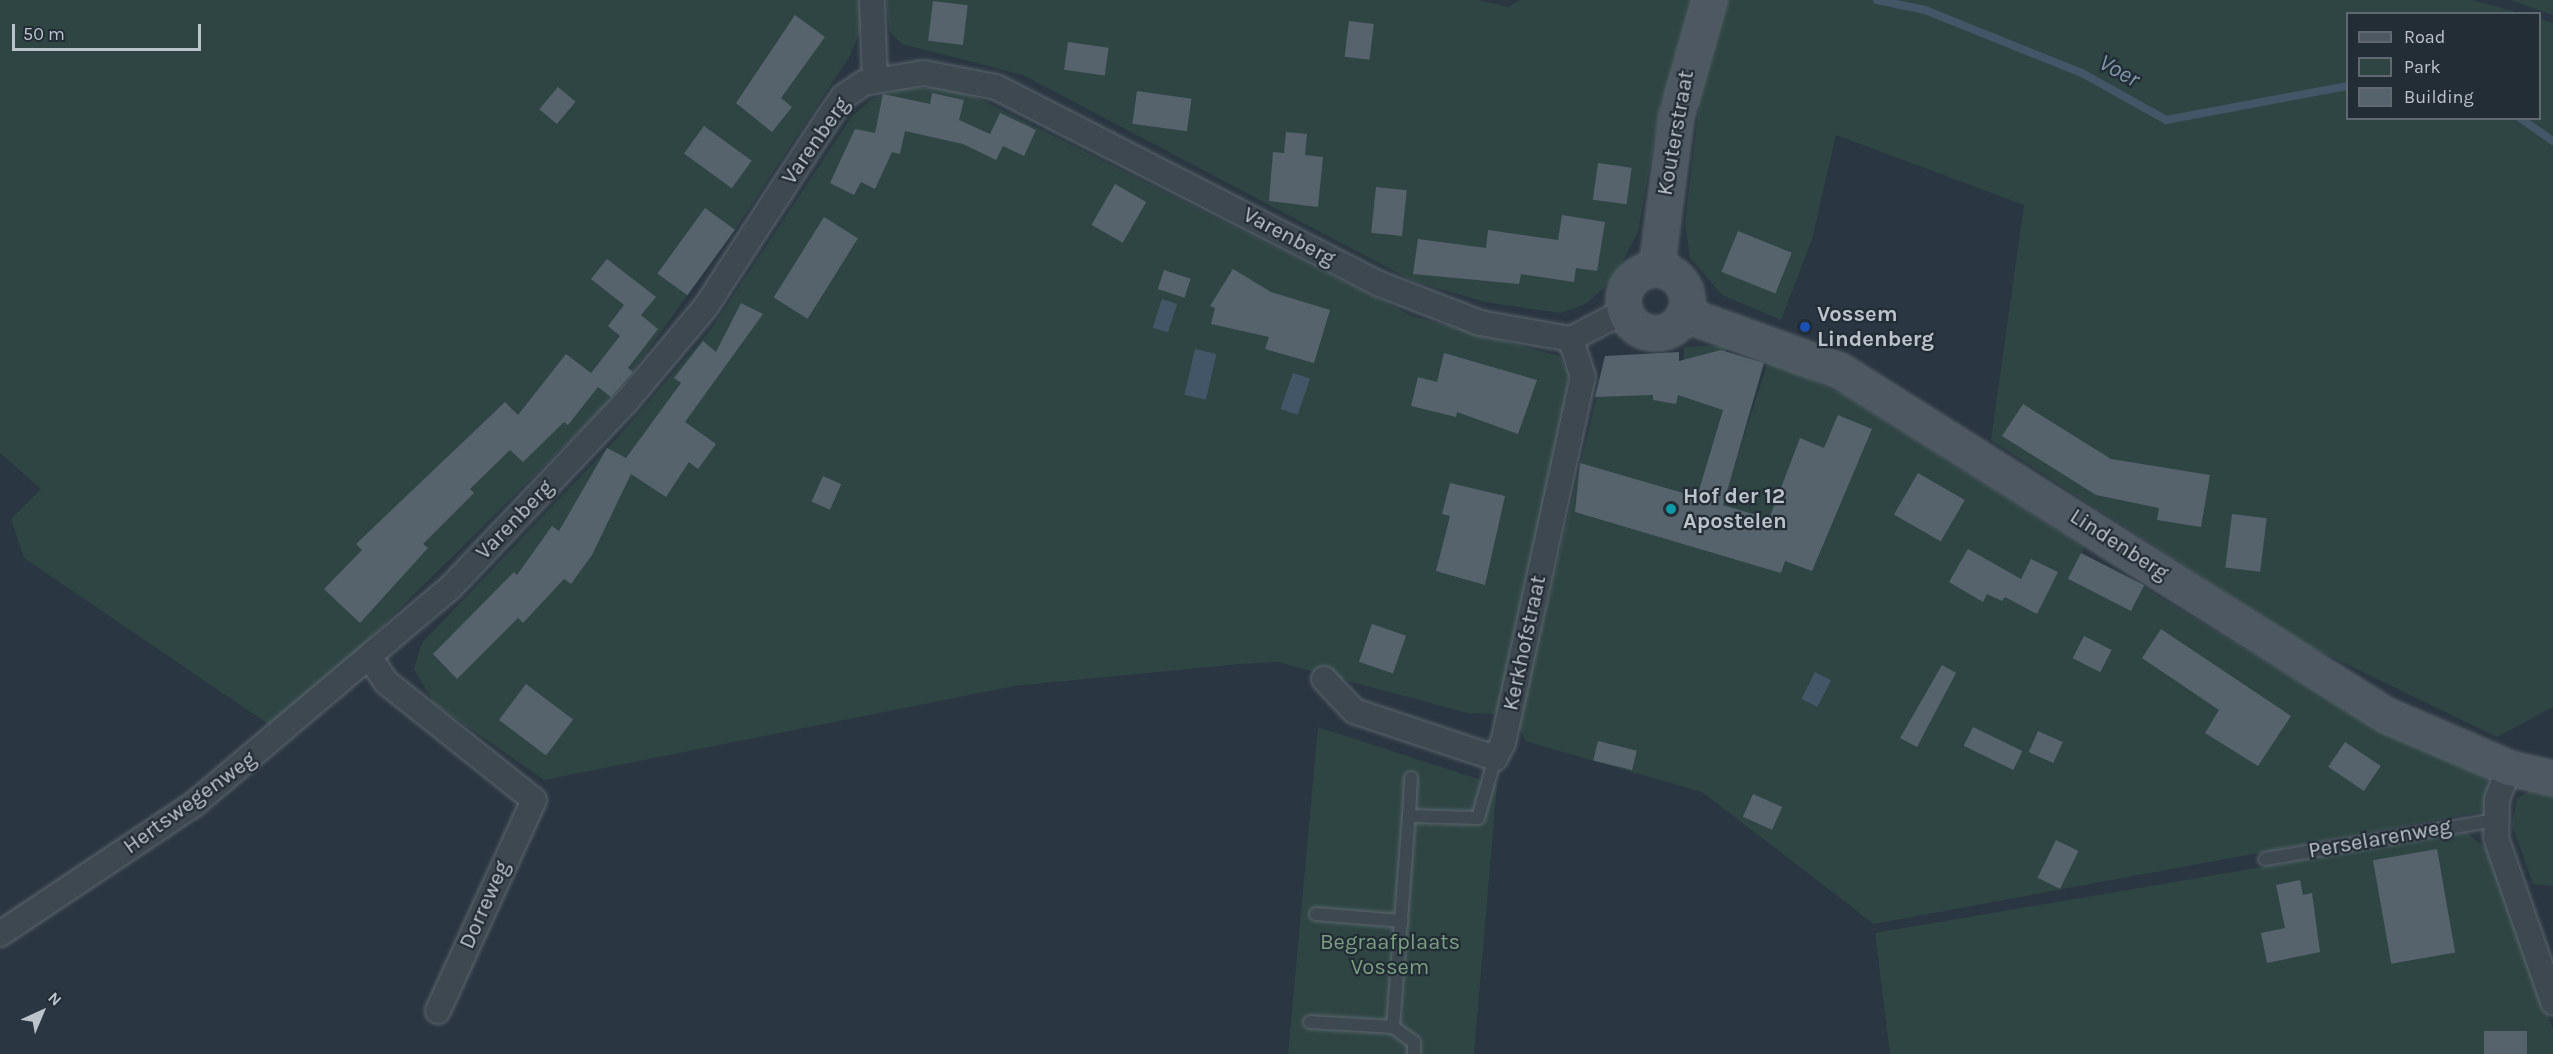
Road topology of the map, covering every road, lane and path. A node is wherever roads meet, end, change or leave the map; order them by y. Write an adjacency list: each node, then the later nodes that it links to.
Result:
1 (872, 0): 3 (street)
2 (1709, 0): 4 (street, Kouterstraat)
3 (875, 80): 7 (street, Varenberg); 8 (street, Varenberg)
4 (1656, 269): 5 (street); 6 (street)
5 (1624, 311): 6 (street); 7 (street)
6 (1684, 314): 11 (street, Lindenberg)
7 (1571, 339): 10 (street, Kerkhofstraat)
8 (371, 659): 19 (street, Hertswegenweg); 21 (street, Dorreweg)
9 (1324, 679): 10 (street)
10 (1496, 758): 14 (lane)
11 (2509, 768): 13 (street, Lindenberg); 15 (street)
12 (1411, 778): 14 (lane)
13 (2553, 778)
14 (1409, 816): 18 (lane)
15 (2496, 820): 16 (lane, Perselarenweg); 20 (street)
16 (2265, 859)
17 (1316, 914): 18 (lane)
18 (1402, 921): 23 (lane)
19 (0, 934)
20 (2553, 1002)
21 (438, 1011)
22 (1310, 1022): 23 (lane)
23 (1393, 1027): 24 (lane)
24 (1414, 1054)

